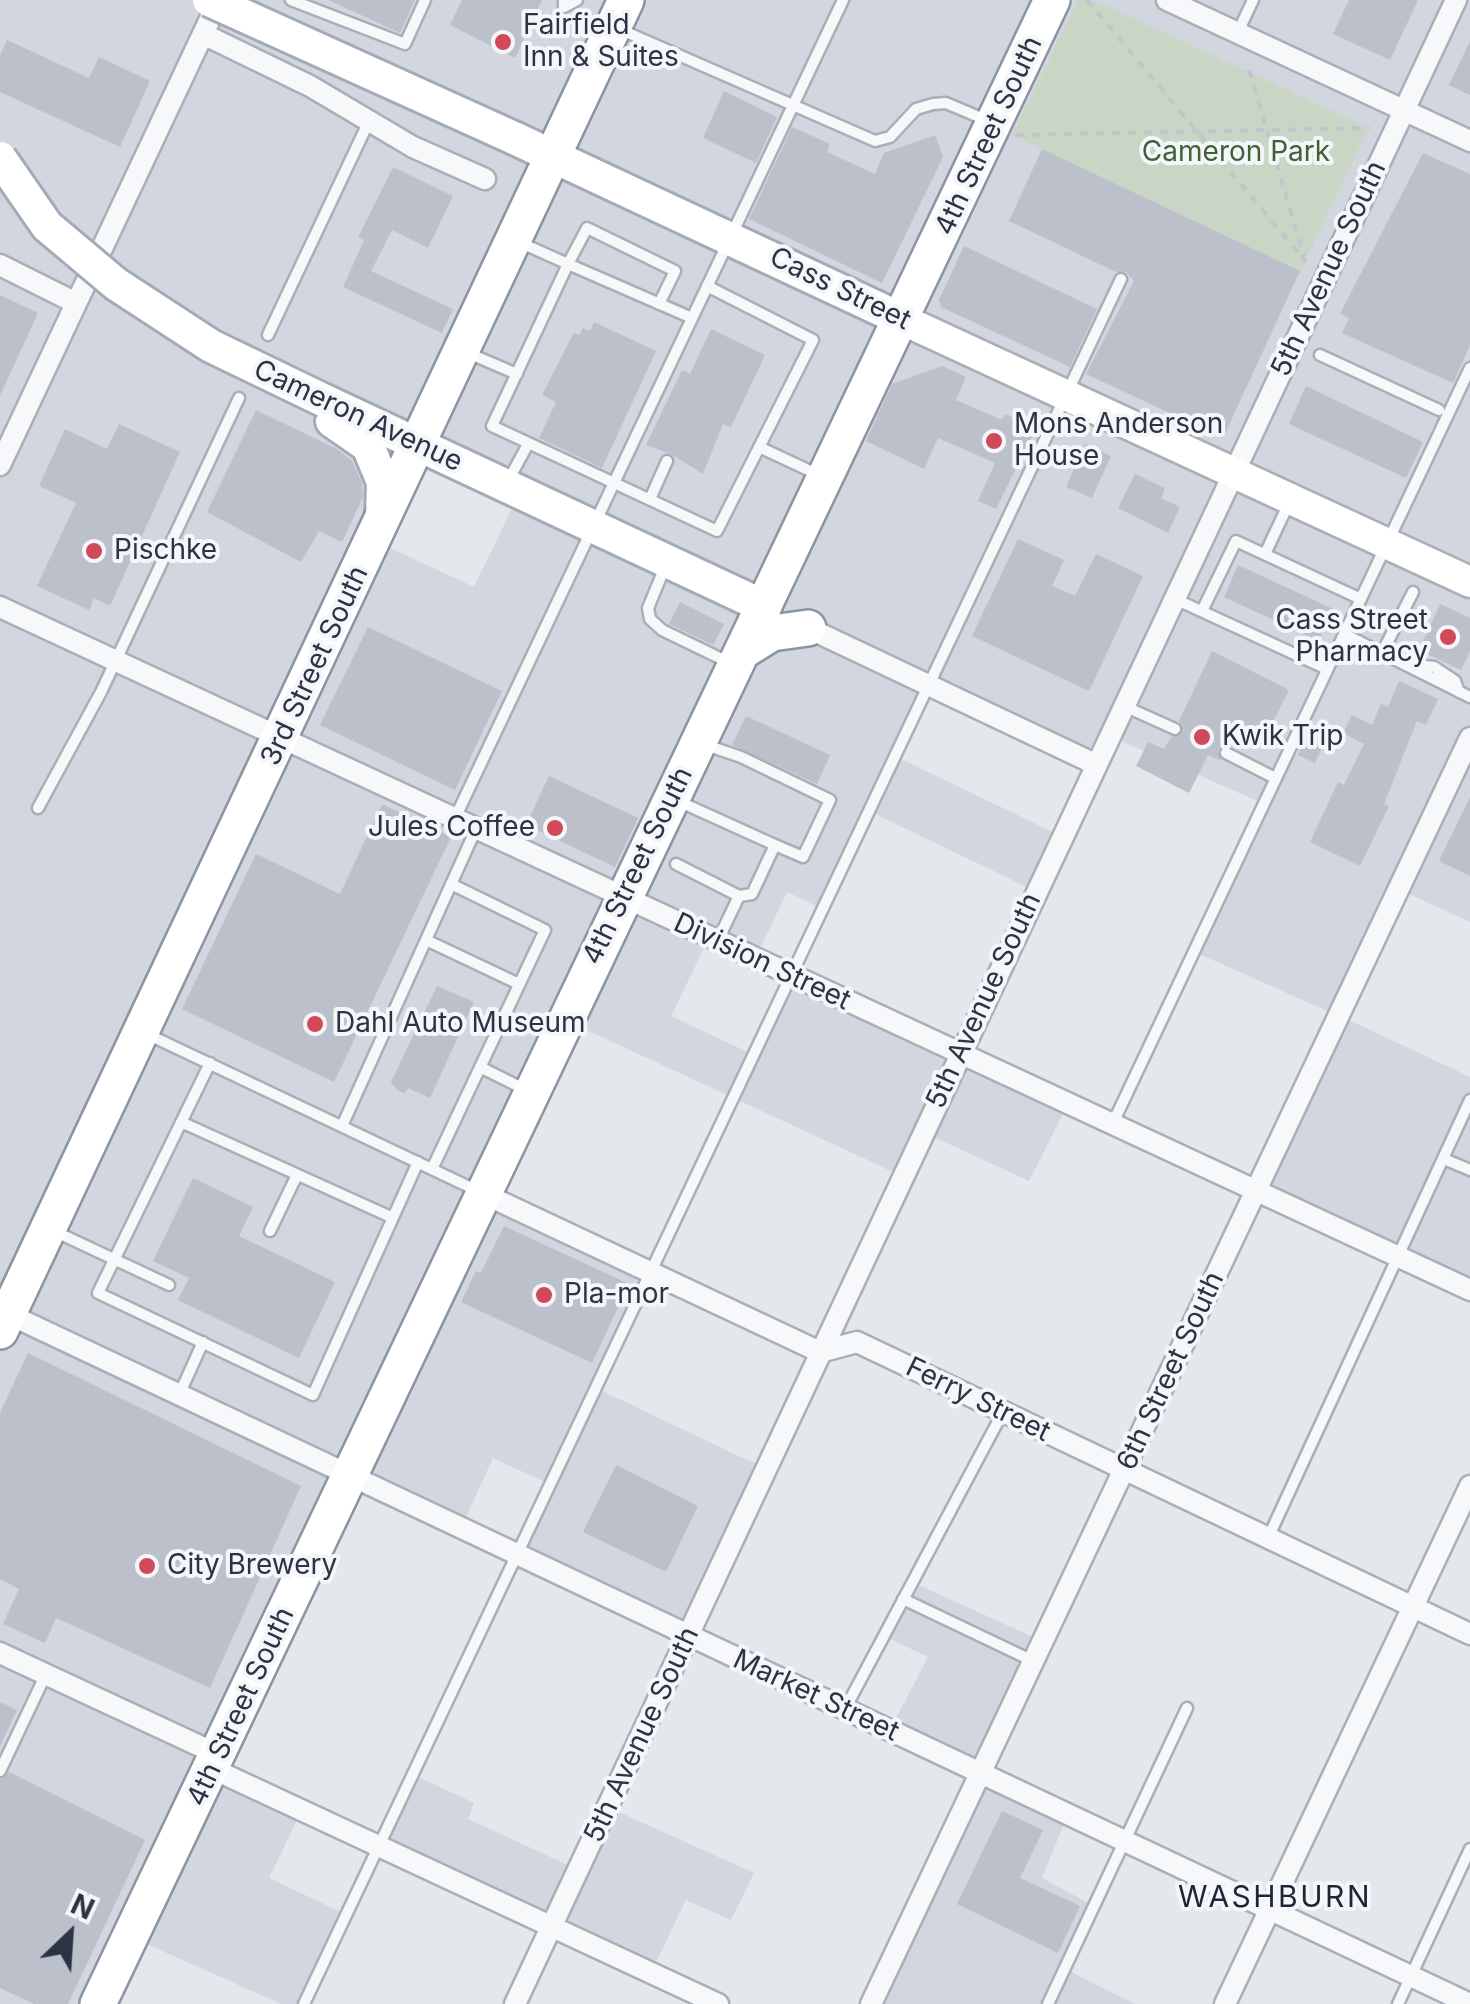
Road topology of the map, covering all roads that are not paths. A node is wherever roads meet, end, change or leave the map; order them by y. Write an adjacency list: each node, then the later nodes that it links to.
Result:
1 (291, 0): 2 (lane)
2 (425, 0)
3 (564, 0): 4 (lane)
4 (576, 0)
5 (842, 0): 14 (lane)
6 (1052, 0): 17 (highway, 4th Street South)
7 (1167, 0): 12 (street)
8 (1253, 0): 12 (lane)
9 (1456, 0): 15 (street, 5th Avenue South)
10 (212, 2): 13 (street); 19 (main road, Cass Street, bridge)
11 (620, 13): 14 (lane); 19 (highway, 3rd Street South)
12 (1238, 32): 15 (street)
13 (203, 34): 16 (street); 28 (street)
14 (792, 108): 17 (lane); 22 (lane)
15 (1403, 110): 18 (street); 46 (street, 5th Avenue South)
16 (370, 119): 21 (street); 32 (lane)
17 (1003, 130): 31 (highway, 4th Street South)
18 (1470, 141)
19 (551, 156): 22 (main road, Cass Street); 23 (highway, 3rd Street South)
20 (0, 158): 39 (main road, Cameron Avenue, bridge)
21 (484, 179)
22 (731, 237): 27 (lane); 31 (main road, Cass Street)
23 (513, 239): 24 (lane); 33 (highway, 3rd Street South)
24 (568, 264): 29 (lane); 29 (lane); 36 (lane)
25 (0, 265): 28 (street)
26 (1121, 279): 37 (lane)
27 (707, 286): 30 (lane); 43 (lane)
28 (76, 303): 45 (street)
29 (659, 304): 30 (lane)
30 (692, 318): 48 (lane)
31 (901, 318): 37 (main road, Cass Street); 47 (highway, 4th Street South)
32 (268, 335)
33 (462, 351): 36 (lane); 41 (highway, 3rd Street South)
34 (1320, 354): 40 (lane)
35 (1470, 368): 54 (lane)
36 (517, 374): 42 (lane)
37 (1066, 395): 46 (main road, Cass Street); 70 (lane)
38 (239, 398): 68 (lane)
39 (322, 408): 41 (main road, Cameron Avenue); 52 (main road)
40 (1439, 410)
41 (420, 444): 49 (main road, Cameron Avenue); 52 (highway, 3rd Street South)
42 (528, 444): 48 (lane); 49 (lane)
43 (758, 447): 47 (lane); 50 (lane)
44 (667, 461): 50 (lane)
45 (0, 465)
46 (1234, 473): 51 (main road, Cass Street); 59 (street, 5th Avenue South)
47 (826, 478): 62 (highway, 4th Street South)
48 (613, 481): 50 (lane); 53 (lane)
49 (506, 485): 53 (main road, Cameron Avenue)
50 (650, 499)
51 (1291, 499): 54 (main road, Cass Street); 55 (lane)
52 (382, 524): 74 (highway, 3rd Street South)
53 (591, 526): 56 (main road, Cameron Avenue); 82 (lane)
54 (1388, 544): 57 (main road, Cass Street); 60 (lane)
55 (1265, 554): 60 (lane); 63 (lane)
56 (667, 561): 62 (main road, Cameron Avenue); 67 (lane)
57 (1470, 582)
58 (1412, 592): 66 (lane)
59 (1175, 598): 63 (lane); 72 (street, 5th Avenue South)
60 (1361, 599): 65 (lane)
61 (0, 606): 68 (street, Division Street)
62 (765, 607): 67 (highway, 4th Street South)
63 (1202, 611): 69 (lane)
64 (808, 628): 67 (highway); 70 (street)
65 (1344, 634): 66 (lane); 69 (lane)
66 (1382, 652): 71 (lane)
67 (739, 658): 76 (highway, 4th Street South)
68 (115, 660): 74 (street, Division Street); 81 (lane)
69 (1328, 669): 79 (lane)
70 (931, 686): 78 (street); 91 (lane)
71 (1470, 697)
72 (1124, 706): 73 (lane); 78 (street, 5th Avenue South)
73 (1174, 729)
74 (281, 738): 82 (street, Division Street); 93 (highway, 3rd Street South)
75 (1470, 738): 107 (street, 6th Street South)
76 (698, 742): 80 (highway, 4th Street South); 84 (lane)
77 (1226, 754): 79 (lane)
78 (1095, 764): 94 (street, 5th Avenue South)
79 (1275, 778): 100 (lane)
80 (671, 797): 84 (lane); 87 (highway, 4th Street South)
81 (38, 808)
82 (454, 818): 83 (street, Division Street)
83 (476, 828): 86 (lane); 87 (street, Division Street)
84 (775, 845): 88 (lane)
85 (676, 864): 88 (lane)
86 (451, 884): 89 (lane); 92 (lane)
87 (622, 896): 90 (street, Division Street); 97 (highway, 4th Street South)
88 (739, 896): 90 (lane)
89 (426, 940): 92 (lane); 101 (lane)
90 (718, 941): 91 (street, Division Street)
91 (792, 976): 94 (street, Division Street); 114 (lane)
92 (520, 984): 96 (lane)
93 (142, 1031): 95 (lane); 110 (highway, 3rd Street South)
94 (959, 1054): 100 (street, Division Street); 119 (street, 5th Avenue South)
95 (210, 1063): 99 (lane); 101 (lane)
96 (480, 1067): 97 (lane); 104 (lane)
97 (530, 1092): 108 (highway, 4th Street South)
98 (1469, 1106): 102 (lane)
99 (182, 1122): 106 (lane); 112 (lane)
100 (1112, 1125): 107 (street, Division Street)
101 (342, 1126): 103 (lane)
102 (1444, 1159): 105 (lane); 113 (lane)
103 (418, 1162): 104 (lane); 109 (lane)
104 (432, 1169): 108 (lane)
105 (1470, 1170)
106 (297, 1175): 109 (lane); 111 (lane)
107 (1255, 1192): 113 (street, Division Street); 122 (street, 6th Street South)
108 (482, 1193): 114 (street); 123 (highway, 4th Street South)
109 (391, 1217): 118 (lane)
110 (48, 1228): 112 (lane); 117 (highway, 3rd Street South)
111 (270, 1230)
112 (115, 1259): 115 (lane); 118 (lane)
113 (1400, 1260): 116 (street, Division Street); 125 (lane)
114 (650, 1272): 119 (street); 126 (lane)
115 (170, 1285)
116 (1470, 1290)
117 (3, 1319): 120 (street, Market Street)
118 (202, 1342): 120 (lane)
119 (820, 1352): 121 (street, Ferry Street); 130 (street, 5th Avenue South)
120 (180, 1395): 123 (street, Market Street)
121 (1003, 1412): 122 (street, Ferry Street); 127 (lane)
122 (1124, 1470): 125 (street, Ferry Street); 132 (street, 6th Street South)
123 (350, 1476): 126 (street, Market Street); 136 (highway, 4th Street South)
124 (1470, 1486): 128 (street)
125 (1268, 1538): 128 (street, Ferry Street)
126 (517, 1554): 130 (street, Market Street); 140 (lane)
127 (903, 1599): 132 (lane); 135 (lane)
128 (1413, 1606): 129 (street, Ferry Street); 142 (street)
129 (1470, 1634)
130 (688, 1635): 135 (street, Market Street); 143 (street, 5th Avenue South)
131 (0, 1653): 133 (street)
132 (1034, 1661): 138 (street, 6th Street South)
133 (46, 1674): 136 (street); 137 (lane)
134 (1187, 1708): 139 (lane)
135 (844, 1709): 138 (street, Market Street)
136 (216, 1761): 140 (street); 145 (highway, 4th Street South)
137 (0, 1771)
138 (981, 1774): 139 (street, Market Street); 149 (street, 6th Street South)
139 (1124, 1840): 142 (street, Market Street); 150 (lane)
140 (381, 1846): 143 (street); 146 (lane)
141 (1470, 1849): 144 (lane)
142 (1270, 1909): 144 (street, Market Street); 151 (street)
143 (553, 1926): 147 (street, 5th Avenue South); 148 (street)
144 (1411, 1975): 152 (lane); 153 (street, Market Street)
145 (98, 2004)
146 (304, 2004)
147 (515, 2004)
148 (718, 2004)
149 (870, 2004)
150 (1048, 2004)
151 (1225, 2004)
152 (1398, 2004)
153 (1470, 2004)

